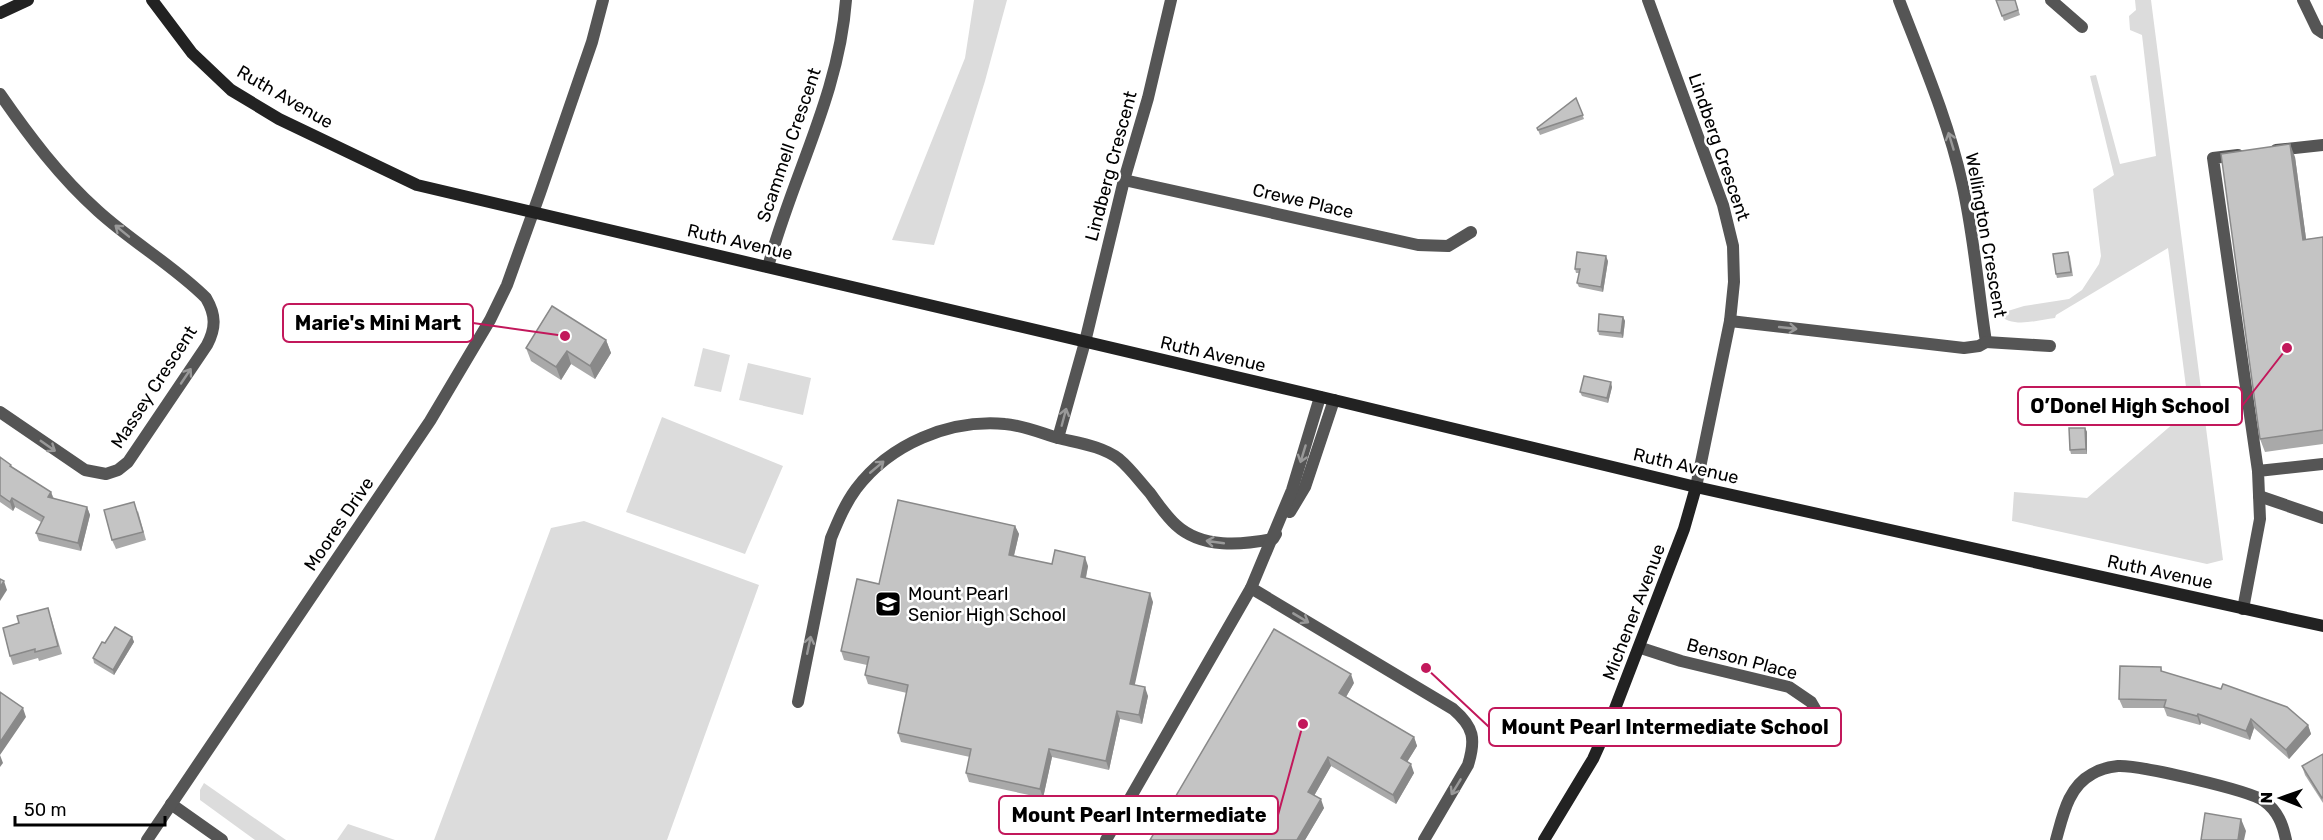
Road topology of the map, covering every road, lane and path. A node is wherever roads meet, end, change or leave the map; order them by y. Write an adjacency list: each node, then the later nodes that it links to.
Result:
1 (28, 0): 10 (main road)
2 (152, 0): 18 (main road, Ruth Avenue)
3 (603, 0): 18 (street)
4 (846, 0): 20 (street, Scammell Crescent)
5 (1172, 0): 17 (street, Lindberg Crescent)
6 (1648, 0): 21 (street, Lindberg Crescent)
7 (1899, 0): 23 (street, Wellington Crescent, one-way to 7)
8 (2051, 0): 11 (street)
9 (2303, 0): 12 (street)
10 (0, 13)
11 (2082, 27)
12 (2323, 33)
13 (0, 94): 27 (street, Massey Crescent, one-way to 13)
14 (2323, 145): 15 (street)
15 (2268, 152)
16 (2246, 154): 30 (street)
17 (1124, 180): 19 (street, Crewe Place); 22 (street, Lindberg Crescent)
18 (532, 212): 20 (main road, Ruth Avenue); 41 (street, Moores Drive)
19 (1471, 232)
20 (768, 267): 22 (main road, Ruth Avenue)
21 (1730, 321): 23 (street, Wellington Crescent, one-way to 23); 31 (street, Lindberg Crescent)
22 (1085, 342): 25 (main road, Ruth Avenue); 28 (street, Lindberg Crescent, one-way to 22)
23 (1986, 342): 24 (street, Wellington Crescent)
24 (2050, 346)
25 (1320, 398): 26 (main road, Ruth Avenue); 34 (street, one-way to 34)
26 (1334, 400): 31 (main road, Ruth Avenue); 34 (street)
27 (0, 412)
28 (1058, 438): 34 (street, one-way to 28); 39 (street, one-way to 28)
29 (2323, 464): 30 (street)
30 (2258, 471): 32 (street)
31 (1696, 487): 36 (main road, Ruth Avenue); 38 (main road, Michener Avenue)
32 (2259, 496): 33 (street); 36 (street)
33 (2323, 518)
34 (1273, 539): 35 (street)
35 (1251, 588): 44 (street); 45 (street, one-way to 45)
36 (2242, 609): 37 (main road, Ruth Avenue)
37 (2323, 626)
38 (1641, 648): 40 (street, Benson Place); 46 (main road, Michener Avenue)
39 (798, 702)
40 (1822, 721)
41 (171, 804): 42 (street, Moores Drive); 43 (street)
42 (147, 840)
43 (222, 840)
44 (1106, 840)
45 (1424, 840)
46 (1544, 840)
47 (2056, 840): 48 (street)
48 (2286, 840)

